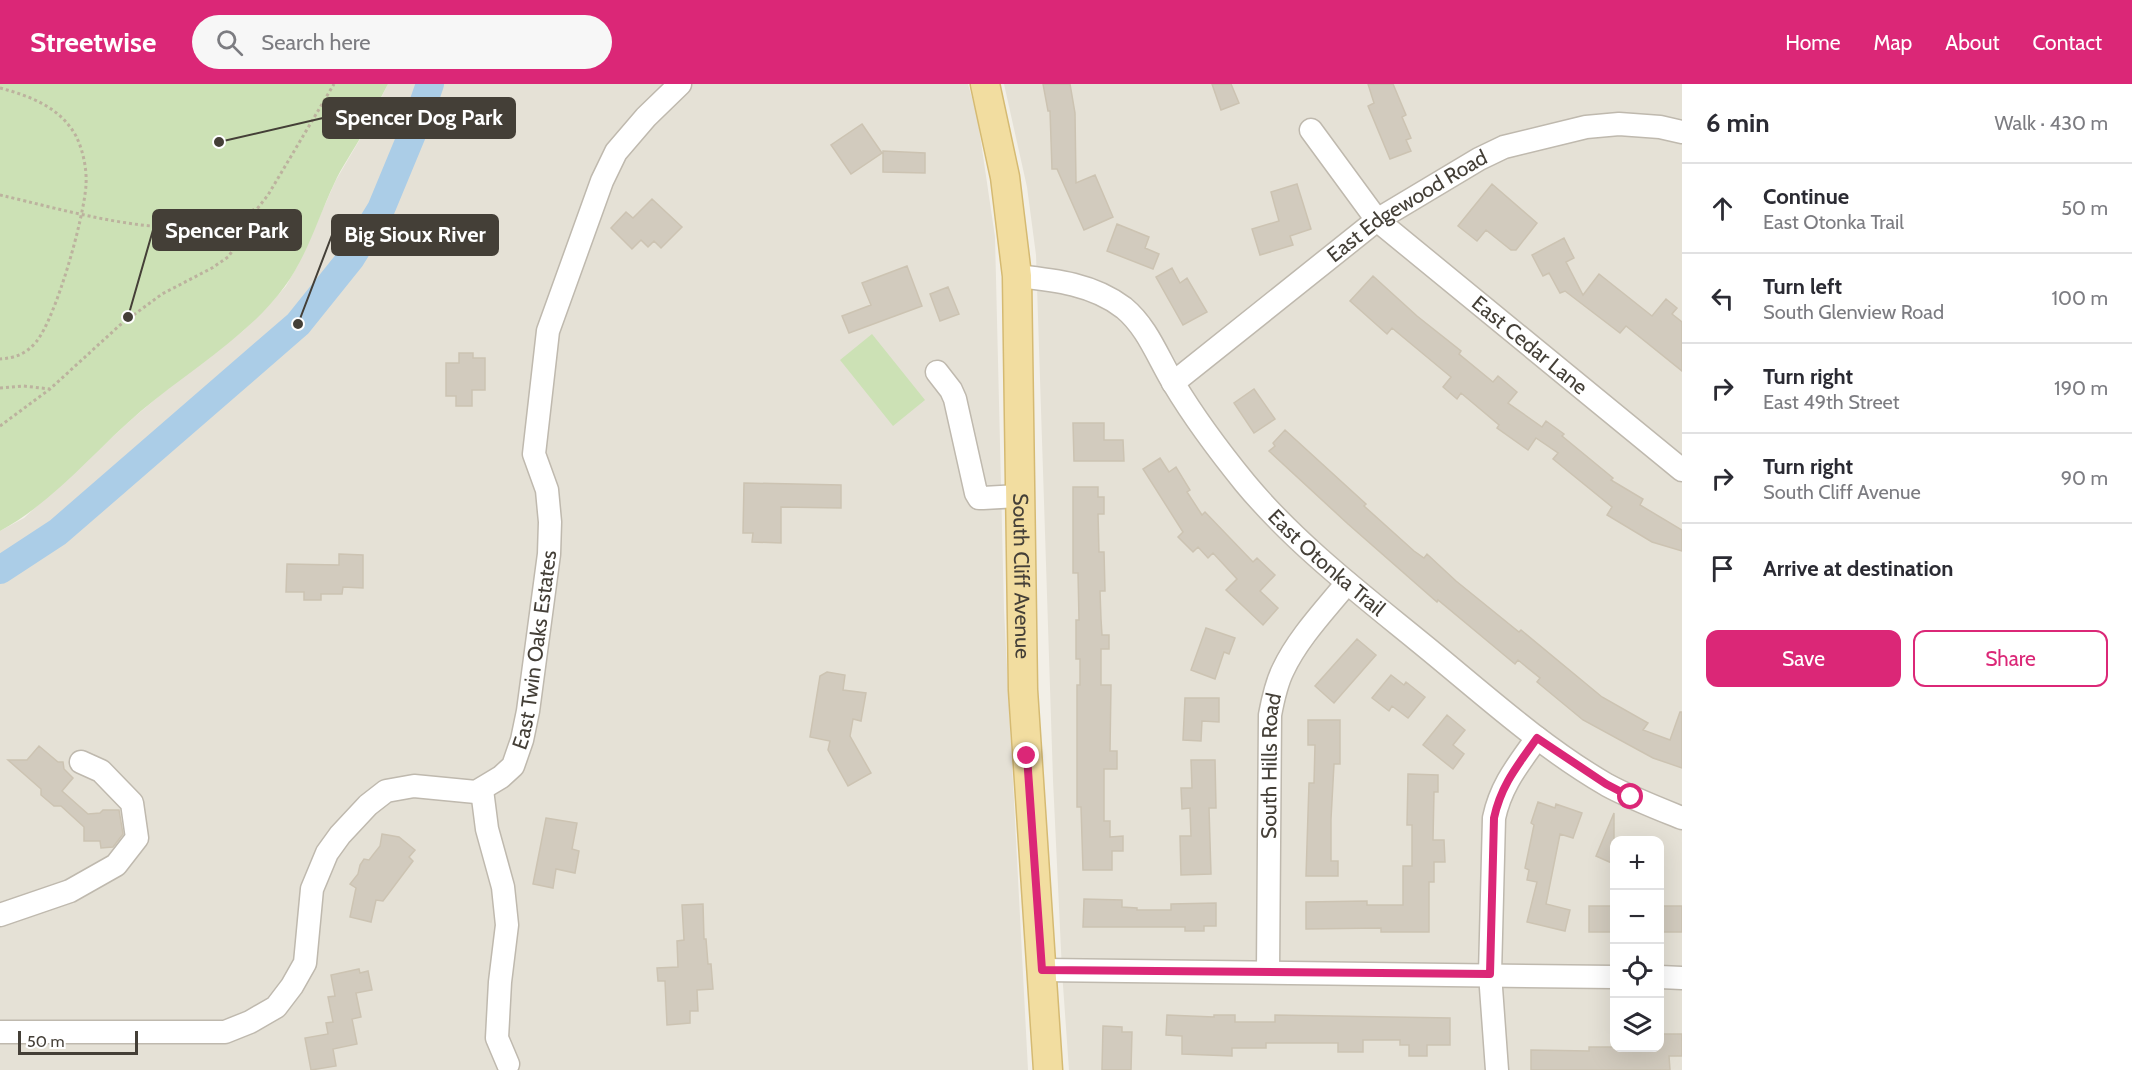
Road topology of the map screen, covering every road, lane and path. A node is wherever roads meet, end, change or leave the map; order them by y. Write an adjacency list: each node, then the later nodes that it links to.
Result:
1 (334, 84): 8 (path)
2 (680, 84): 23 (street, East Twin Oaks Estates)
3 (985, 84): 11 (main road, South Cliff Avenue)
4 (0, 88): 9 (path)
5 (1311, 130): 10 (street, East Cedar Lane)
6 (1682, 132): 10 (street, East Edgewood Road)
7 (0, 195): 9 (path)
8 (257, 208): 9 (path); 16 (path)
9 (82, 213): 12 (path)
10 (1377, 219): 14 (street, East Edgewood Road); 18 (street, East Cedar Lane)
11 (1017, 276): 14 (street, East Otonka Trail); 19 (main road, South Cliff Avenue)
12 (0, 359)
13 (937, 372): 19 (street)
14 (1173, 382): 20 (street, East Otonka Trail)
15 (0, 388): 16 (path)
16 (50, 389): 17 (path)
17 (0, 426)
18 (1682, 470)
19 (1020, 496): 26 (main road, South Cliff Avenue)
20 (1347, 583): 21 (street, East Otonka Trail); 27 (street, South Hills Road)
21 (1537, 738): 24 (street, East Otonka Trail); 28 (street)
22 (81, 762): 25 (street)
23 (482, 790): 32 (street); 33 (street)
24 (1682, 818)
25 (0, 915)
26 (1042, 970): 27 (street); 34 (main road, South Cliff Avenue)
27 (1268, 972): 28 (street)
28 (1490, 974): 29 (street); 35 (street)
29 (1610, 977)
30 (1664, 977): 31 (street)
31 (1682, 978)
32 (0, 1032)
33 (508, 1064)
34 (1048, 1070)
35 (1497, 1070)

